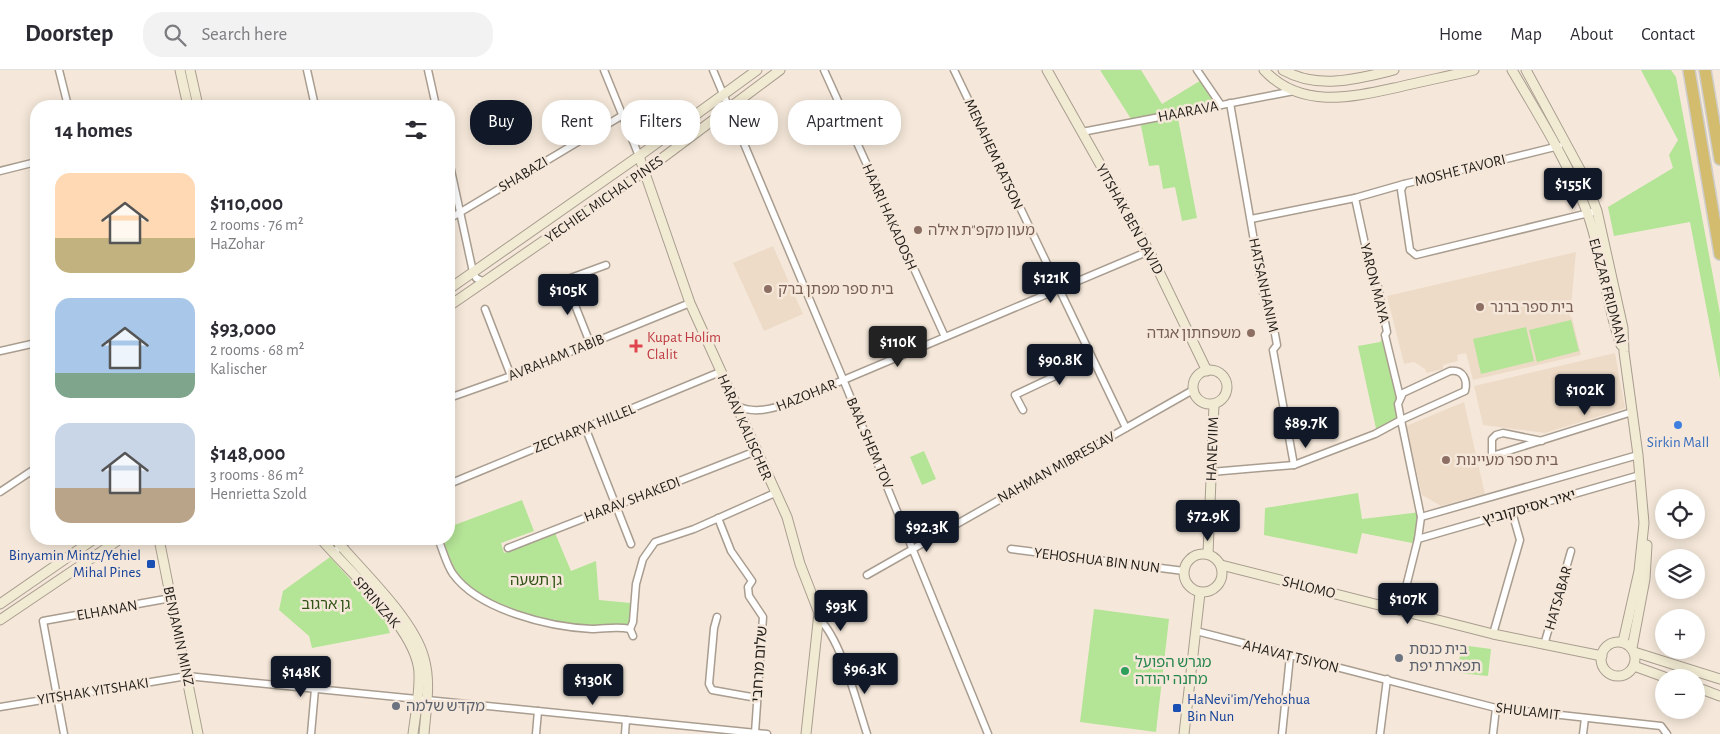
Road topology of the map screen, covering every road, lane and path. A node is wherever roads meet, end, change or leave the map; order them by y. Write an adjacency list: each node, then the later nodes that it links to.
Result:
1 (59, 70): 28 (street)
2 (180, 70): 29 (street)
3 (190, 70): 30 (street)
4 (307, 70): 31 (street)
5 (428, 70): 32 (street)
6 (604, 70): 37 (street)
7 (713, 70): 27 (street, BAAL SHEM TOV)
8 (756, 70): 27 (street, YECHIEL MICHAL PINES)
9 (780, 70): 34 (street, YECHIEL MICHAL PINES)
10 (824, 70): 68 (street, HAARI HAKADOSH)
11 (954, 70): 64 (street, MENAHEM RATSON)
12 (1047, 70): 40 (street, YITSHAK BEN DAVID)
13 (1197, 70): 36 (street)
14 (1264, 70): 26 (street)
15 (1283, 70): 16 (street)
16 (1394, 70)
17 (1474, 70): 26 (street)
18 (1512, 70): 44 (street, ELAZAR FRIDMAN)
19 (1526, 70): 24 (street, ELAZAR FRIDMAN)
20 (1532, 70): 24 (street)
21 (1681, 70): 25 (highway)
22 (1689, 70): 25 (highway)
23 (1705, 70): 46 (highway)
24 (1532, 82): 41 (street, ELAZAR FRIDMAN)
25 (1692, 90): 59 (highway)
26 (1294, 91): 35 (street, HAARAVA)
27 (723, 94): 33 (street, BAAL SHEM TOV); 45 (street, YECHIEL MICHAL PINES)
28 (66, 100)
29 (187, 100)
30 (197, 100)
31 (314, 100)
32 (435, 100)
33 (726, 100)
34 (740, 100)
35 (1230, 103): 36 (street, HAARAVA); 57 (street, HATSANHANIM)
36 (1221, 105): 40 (street, HAARAVA)
37 (621, 110)
38 (621, 116): 53 (street, SHABAZI)
39 (710, 122): 49 (street, YECHIEL MICHAL PINES)
40 (1082, 132): 58 (street, YITSHAK BEN DAVID)
41 (1566, 144): 44 (street, MOSHE TAVORI); 54 (street, ELAZAR FRIDMAN)
42 (635, 145): 45 (street)
43 (745, 145): 77 (street, BAAL SHEM TOV)
44 (1556, 147): 50 (street, MOSHE TAVORI); 56 (street, ELAZAR FRIDMAN)
45 (639, 156): 49 (street, HARAV KALISCHER); 61 (street, YECHIEL MICHAL PINES)
46 (1720, 159)
47 (30, 164): 48 (street)
48 (0, 171)
49 (645, 171): 62 (street, YECHIEL MICHAL PINES); 66 (street, HARAV KALISCHER)
50 (1404, 184): 52 (street); 56 (street, MOSHE TAVORI)
51 (455, 188): 53 (street)
52 (1355, 198): 57 (street); 80 (street, YARON MAYA)
53 (460, 211): 55 (street, SHABAZI); 61 (street)
54 (1597, 211): 56 (street, MOSHE TAVORI); 72 (street, ELAZAR FRIDMAN)
55 (455, 214)
56 (1588, 214): 72 (street, ELAZAR FRIDMAN)
57 (1250, 219): 91 (street, HATSANHANIM)
58 (1149, 251): 64 (street, HAZOHAR); 74 (street, YITSHAK BEN DAVID)
59 (1720, 254)
60 (606, 265): 69 (street)
61 (473, 272): 62 (street); 63 (street, YECHIEL MICHAL PINES)
62 (484, 282): 65 (street, YECHIEL MICHAL PINES)
63 (455, 285)
64 (1057, 289): 68 (street, HAZOHAR); 73 (street, MENAHEM RATSON)
65 (455, 302)
66 (690, 303): 69 (street, AVRAHAM TABIB); 75 (street, HARAV KALISCHER)
67 (485, 308): 76 (street)
68 (944, 337): 77 (street, HAZOHAR)
69 (590, 343): 76 (street, AVRAHAM TABIB)
70 (30, 344): 71 (street)
71 (0, 351)
72 (1624, 352): 84 (street, ELAZAR FRIDMAN)
73 (1092, 359): 83 (street); 87 (street, MENAHEM RATSON)
74 (1207, 371): 78 (street); 81 (street)
75 (720, 372): 82 (street, HARAV KALISCHER); 86 (street, ZECHARYA HILLEL)
76 (510, 376): 79 (street, AVRAHAM TABIB)
77 (844, 379): 82 (street, HAZOHAR); 112 (street, BAAL SHEM TOV)
78 (1193, 390): 81 (street); 87 (street, NAHMAN MIBRESLAV)
79 (455, 396)
80 (1400, 397): 85 (street, YARON MAYA); 85 (street)
81 (1214, 404): 93 (street, HANEVIIM)
82 (737, 406): 89 (street, HARAV KALISCHER)
83 (1023, 410)
84 (1632, 412): 88 (street); 90 (street, ELAZAR FRIDMAN)
85 (1401, 420): 91 (street); 101 (street, YARON MAYA)
86 (585, 428): 95 (street, ZECHARYA HILLEL); 99 (street)
87 (1126, 428): 112 (street, NAHMAN MIBRESLAV)
88 (1542, 441): 88 (street)
89 (756, 451): 98 (street, HARAV KALISCHER); 99 (street, HARAV SHAKEDI)
90 (1638, 455): 94 (street, ELAZAR FRIDMAN); 101 (street)
91 (1294, 465): 93 (street)
92 (30, 472): 97 (street)
93 (1211, 472): 117 (street, HANEVIIM)
94 (1640, 475): 96 (street, ELAZAR FRIDMAN); 100 (street, יאיר אסיסקוביץ)
95 (455, 482)
96 (1642, 490): 132 (street, ELAZAR FRIDMAN); 134 (street, ELAZAR FRIDMAN)
97 (0, 492)
98 (775, 493): 102 (street); 125 (street, HARAV KALISCHER)
99 (616, 506): 104 (street); 113 (street, HARAV SHAKEDI)
100 (1512, 512): 103 (street, יאיר אסיסקוביץ); 130 (street)
101 (1421, 517): 103 (street, YARON MAYA)
102 (718, 518): 128 (street); 146 (street, שלום מרחבי)
103 (1418, 539): 124 (street, YARON MAYA)
104 (631, 544)
105 (85, 545): 123 (street)
106 (111, 545): 127 (street)
107 (160, 545): 122 (street, BENJAMIN MINZ)
108 (326, 545): 116 (street, SPRINZAK)
109 (337, 545): 116 (street)
110 (341, 545): 148 (street, SPRINZAK)
111 (441, 545): 128 (street)
112 (913, 547): 120 (street, NAHMAN MIBRESLAV); 165 (street, BAAL SHEM TOV)
113 (508, 548)
114 (1011, 549): 119 (street, YEHOSHUA BIN NUN)
115 (1571, 551): 133 (street, HATSABAR)
116 (333, 553): 147 (street, SPRINZAK)
117 (1208, 554): 118 (street); 119 (street)
118 (1221, 565): 121 (street); 124 (street, SHLOMO)
119 (1184, 571): 121 (street)
120 (867, 575)
121 (1200, 593): 129 (street)
122 (171, 598): 139 (street, BENJAMIN MINZ); 145 (street, ELHANAN)
123 (0, 604)
124 (1400, 610): 130 (street, SHLOMO)
125 (819, 615): 163 (street); 164 (street)
126 (717, 617): 146 (street)
127 (0, 620)
128 (630, 629): 131 (street)
129 (1196, 631): 135 (street, AHAVAT TSIYON); 166 (street)
130 (1493, 634): 133 (street, SHLOMO)
131 (633, 636)
132 (1623, 642): 134 (street); 136 (street)
133 (1544, 645): 136 (street, SHLOMO)
134 (1633, 650): 137 (street); 141 (street)
135 (1290, 656): 140 (street, AHAVAT TSIYON); 167 (street)
136 (1602, 656): 137 (street)
137 (1634, 666): 138 (street)
138 (1655, 674)
139 (187, 676): 142 (street, YITSHAK YITSHAKI); 145 (street, YITSHAK YITSHAKI); 156 (street, BENJAMIN MINZ)
140 (1387, 679): 150 (street, SHULAMIT); 168 (street)
141 (1720, 679)
142 (315, 689): 147 (street, YITSHAK YITSHAKI); 157 (street)
143 (1705, 690): 144 (street)
144 (1720, 696)
145 (58, 697): 149 (street, YITSHAK YITSHAKI); 155 (street)
146 (756, 698): 154 (street, שלום מרחבי)
147 (416, 700): 148 (street, YITSHAK YITSHAKI); 158 (street, SPRINZAK)
148 (427, 701): 151 (street, YITSHAK YITSHAKI); 159 (street, SPRINZAK)
149 (0, 707)
150 (1496, 708): 152 (street, SHULAMIT); 169 (street)
151 (538, 712): 153 (street, YITSHAK YITSHAKI); 160 (street)
152 (1585, 718): 170 (street); 171 (street, SHULAMIT)
153 (626, 720): 154 (street, YITSHAK YITSHAKI); 161 (street)
154 (755, 733): 162 (street, YITSHAK YITSHAKI)
155 (64, 734)
156 (198, 734)
157 (311, 734)
158 (413, 734)
159 (424, 734)
160 (536, 734)
161 (625, 734)
162 (767, 734)
163 (806, 734)
164 (867, 734)
165 (988, 734)
166 (1184, 734)
167 (1282, 734)
168 (1380, 734)
169 (1493, 734)
170 (1583, 734)
171 (1668, 734)

